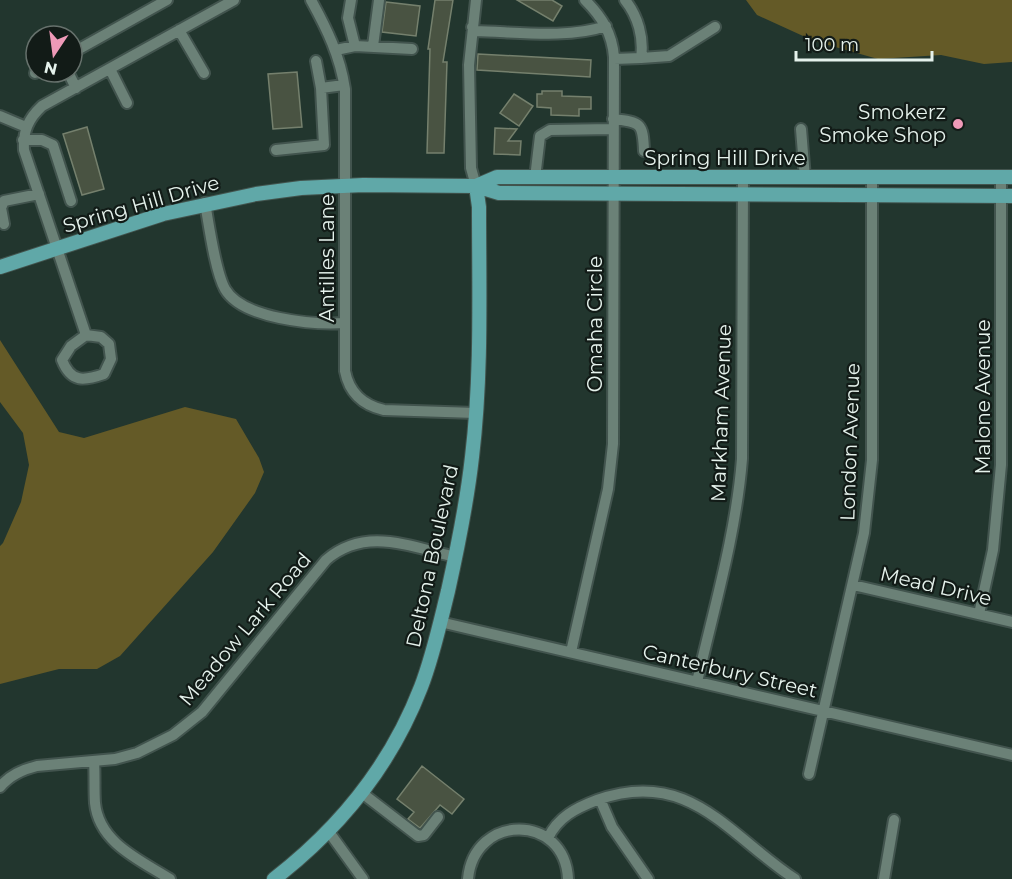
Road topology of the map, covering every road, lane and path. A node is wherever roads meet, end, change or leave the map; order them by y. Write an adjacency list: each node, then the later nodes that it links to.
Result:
1 (167, 0): 13 (street)
2 (234, 0): 12 (street)
3 (311, 0): 17 (street, Antilles Lane)
4 (351, 0): 14 (street)
5 (379, 0): 15 (street)
6 (476, 0): 10 (street)
7 (585, 0): 9 (street, Omaha Circle)
8 (624, 0): 18 (street)
9 (606, 26): 10 (street); 19 (street, Omaha Circle)
10 (472, 27): 42 (street)
11 (715, 27): 18 (street)
12 (179, 30): 21 (street); 22 (street)
13 (84, 46)
14 (355, 46): 15 (street); 17 (street)
15 (374, 46): 16 (street)
16 (412, 49)
17 (336, 50): 24 (street, Antilles Lane)
18 (641, 58): 19 (street)
19 (614, 59): 29 (street, Omaha Circle)
20 (316, 61): 26 (street)
21 (110, 69): 25 (street); 27 (street)
22 (204, 73)
23 (74, 84): 25 (street)
24 (344, 86): 26 (street); 41 (street, Antilles Lane)
25 (76, 88): 30 (street)
26 (321, 88): 33 (street)
27 (127, 103)
28 (0, 116): 30 (street)
29 (613, 124): 34 (street); 35 (street, Omaha Circle); 38 (street)
30 (26, 127): 32 (street)
31 (801, 129): 40 (street)
32 (23, 140): 43 (street); 48 (street)
33 (276, 150)
34 (644, 151)
35 (613, 177): 38 (main road, Spring Hill Drive); 39 (main road, Spring Hill Drive); 44 (street, Omaha Circle)
36 (872, 177): 37 (main road, Spring Hill Drive); 40 (main road, Spring Hill Drive); 46 (street, London Avenue)
37 (1007, 177): 47 (street, Malone Avenue)
38 (535, 178): 42 (main road, Spring Hill Drive)
39 (743, 178): 40 (main road, Spring Hill Drive); 45 (street, Markham Avenue)
40 (805, 178)
41 (345, 185): 42 (main road, Spring Hill Drive); 49 (main road, Spring Hill Drive); 53 (street, Antilles Lane)
42 (476, 186): 44 (main road, Spring Hill Drive); 55 (main road, Deltona Boulevard)
43 (39, 194): 50 (street); 51 (street)
44 (614, 194): 45 (main road, Spring Hill Drive); 61 (street, Omaha Circle)
45 (743, 195): 46 (main road, Spring Hill Drive); 62 (street, Markham Avenue)
46 (872, 195): 47 (main road, Spring Hill Drive); 57 (street, London Avenue)
47 (1007, 196): 58 (street, Malone Avenue)
48 (71, 201)
49 (204, 203): 51 (main road, Spring Hill Drive); 53 (street)
50 (4, 225)
51 (57, 248): 52 (main road, Spring Hill Drive); 54 (street)
52 (0, 267)
53 (345, 323): 55 (street, Antilles Lane)
54 (86, 335): 54 (street)
55 (476, 413): 56 (main road, Deltona Boulevard)
56 (456, 557): 59 (main road, Deltona Boulevard); 65 (street, Meadow Lark Road)
57 (853, 585): 58 (street, Mead Drive); 63 (street, London Avenue)
58 (979, 614): 60 (street, Mead Drive)
59 (440, 622): 61 (street, Canterbury Street); 68 (main road, Deltona Boulevard)
60 (1012, 622)
61 (571, 652): 62 (street, Canterbury Street)
62 (697, 682): 63 (street, Canterbury Street)
63 (823, 711): 64 (street, Canterbury Street); 66 (street, London Avenue)
64 (1012, 755)
65 (94, 761): 67 (street, Meadow Lark Road); 74 (street)
66 (809, 774)
67 (0, 787)
68 (362, 793): 70 (street); 72 (main road, Deltona Boulevard)
69 (600, 799): 73 (street); 79 (street); 80 (street)
70 (438, 817)
71 (894, 820): 81 (street)
72 (329, 831): 75 (main road, Deltona Boulevard); 76 (street)
73 (548, 838): 77 (street); 78 (street)
74 (170, 879)
75 (274, 879)
76 (363, 879)
77 (468, 879)
78 (568, 879)
79 (648, 879)
80 (795, 879)
81 (884, 879)

